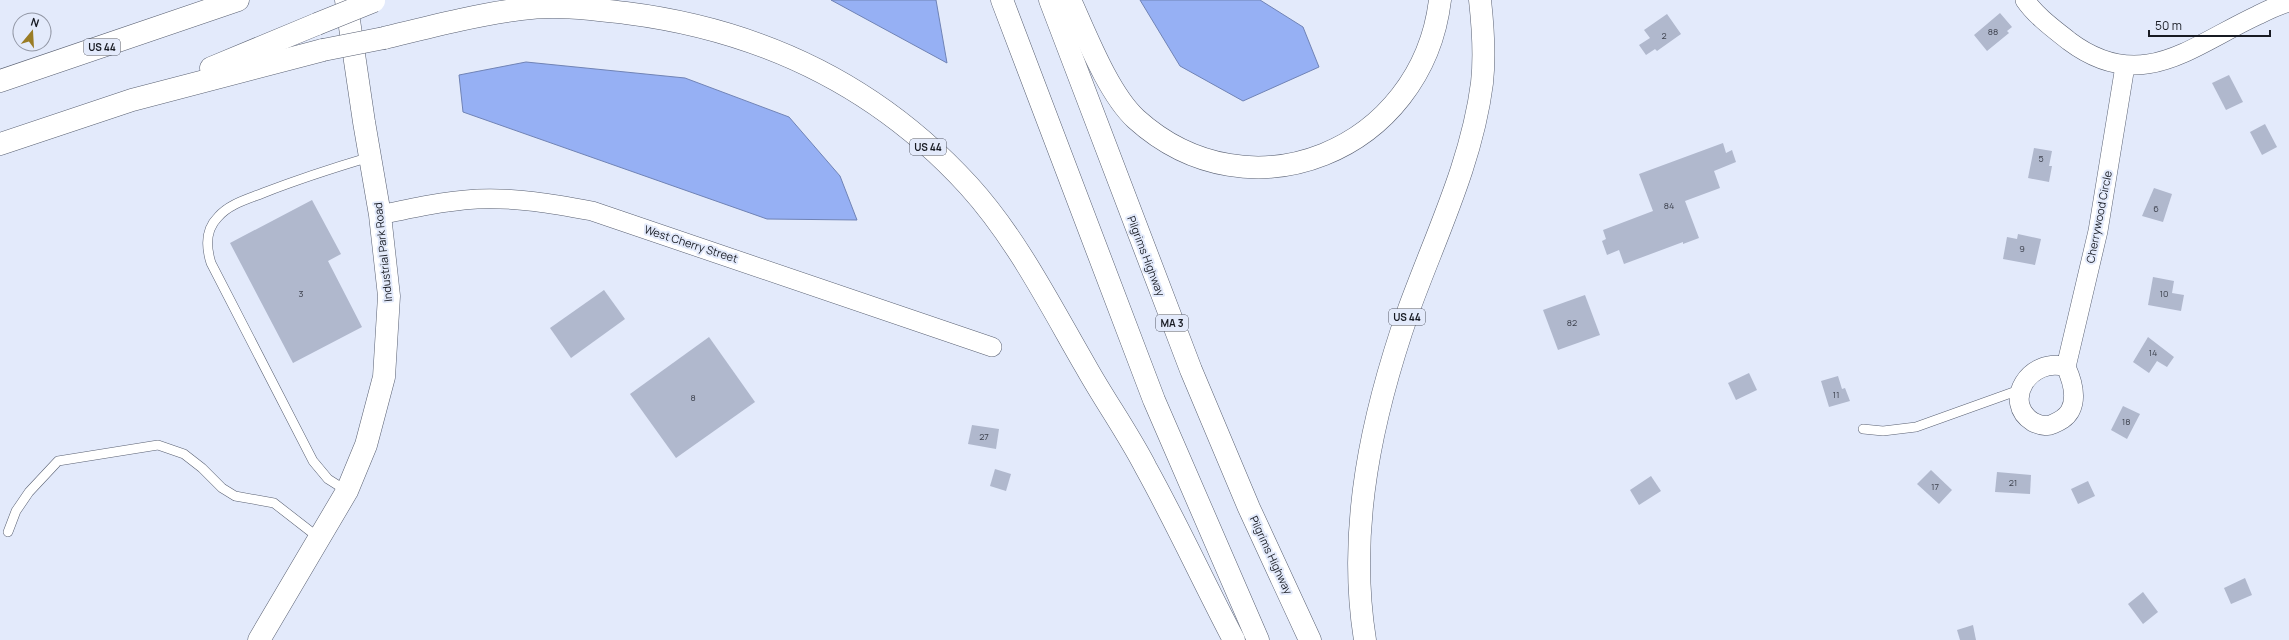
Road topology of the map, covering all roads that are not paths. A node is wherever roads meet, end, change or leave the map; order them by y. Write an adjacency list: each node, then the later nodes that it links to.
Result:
1 (228, 0): 12 (main road)
2 (238, 0): 12 (main road, US 44)
3 (346, 0): 17 (main road, Industrial Park Road)
4 (375, 0): 15 (main road, bridge)
5 (1002, 0): 28 (main road)
6 (1050, 0): 29 (main road, Pilgrims Highway / MA 3)
7 (1070, 0): 8 (main road)
8 (1440, 0)
9 (1480, 0): 30 (main road, US 44)
10 (2025, 0): 13 (street)
11 (2289, 2): 13 (street)
12 (205, 13): 14 (main road, US 44)
13 (2125, 66): 20 (street, Cherrywood Circle)
14 (0, 81)
15 (132, 100): 16 (main road, US 44); 27 (main road, US 44, bridge)
16 (0, 144)
17 (370, 157): 18 (main road, Industrial Park Road); 23 (lane)
18 (380, 215): 19 (street, West Cherry Street); 23 (main road, Industrial Park Road)
19 (992, 347)
20 (2066, 367): 21 (street); 21 (street)
21 (2022, 389): 22 (lane)
22 (1862, 429)
23 (347, 491): 24 (main road, Industrial Park Road)
24 (325, 529): 25 (lane); 26 (main road, Industrial Park Road)
25 (8, 532)
26 (259, 640)
27 (1234, 640)
28 (1258, 640)
29 (1310, 640)
30 (1365, 640)

